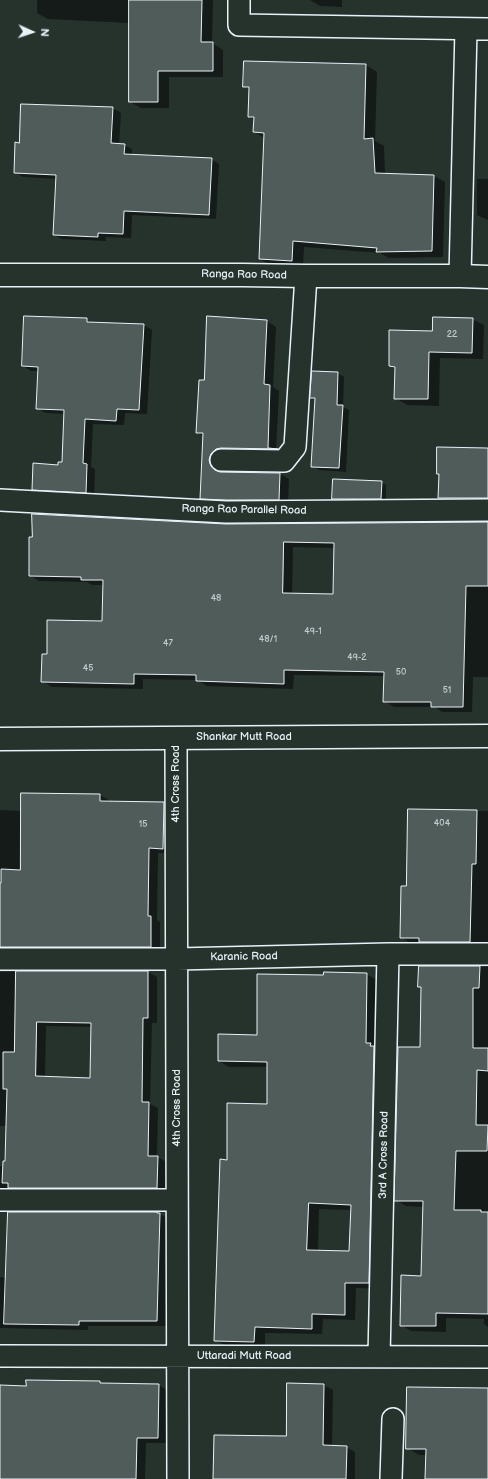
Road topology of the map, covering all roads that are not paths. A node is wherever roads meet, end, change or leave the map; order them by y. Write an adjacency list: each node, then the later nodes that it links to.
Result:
1 (239, 0): 3 (street)
2 (488, 28): 3 (street)
3 (466, 29): 6 (street)
4 (0, 276): 5 (street, Ranga Rao Road)
5 (306, 276): 6 (street, Ranga Rao Road); 8 (street)
6 (460, 276): 7 (street, Ranga Rao Road)
7 (488, 277)
8 (222, 460)
9 (0, 500): 10 (street, Ranga Rao Parallel Road)
10 (488, 510)
11 (488, 736): 12 (street, Shankar Mutt Road)
12 (176, 738): 13 (street, Shankar Mutt Road); 17 (street, 4th Cross Road)
13 (0, 739)
14 (388, 954): 15 (street, Karanic Road); 17 (street, Karanic Road); 22 (street, 3rd A Cross Road)
15 (488, 954)
16 (0, 959): 17 (street, Karanic Road)
17 (177, 959): 19 (street, 4th Cross Road)
18 (0, 1200): 19 (street)
19 (177, 1200): 21 (street, 4th Cross Road)
20 (0, 1356): 21 (street, Uttaradi Mutt Road)
21 (178, 1356): 22 (street, Uttaradi Mutt Road); 25 (street, 4th Cross Road)
22 (379, 1357): 23 (street, Uttaradi Mutt Road)
23 (488, 1357)
24 (393, 1419): 26 (street)
25 (178, 1479)
26 (391, 1479)

